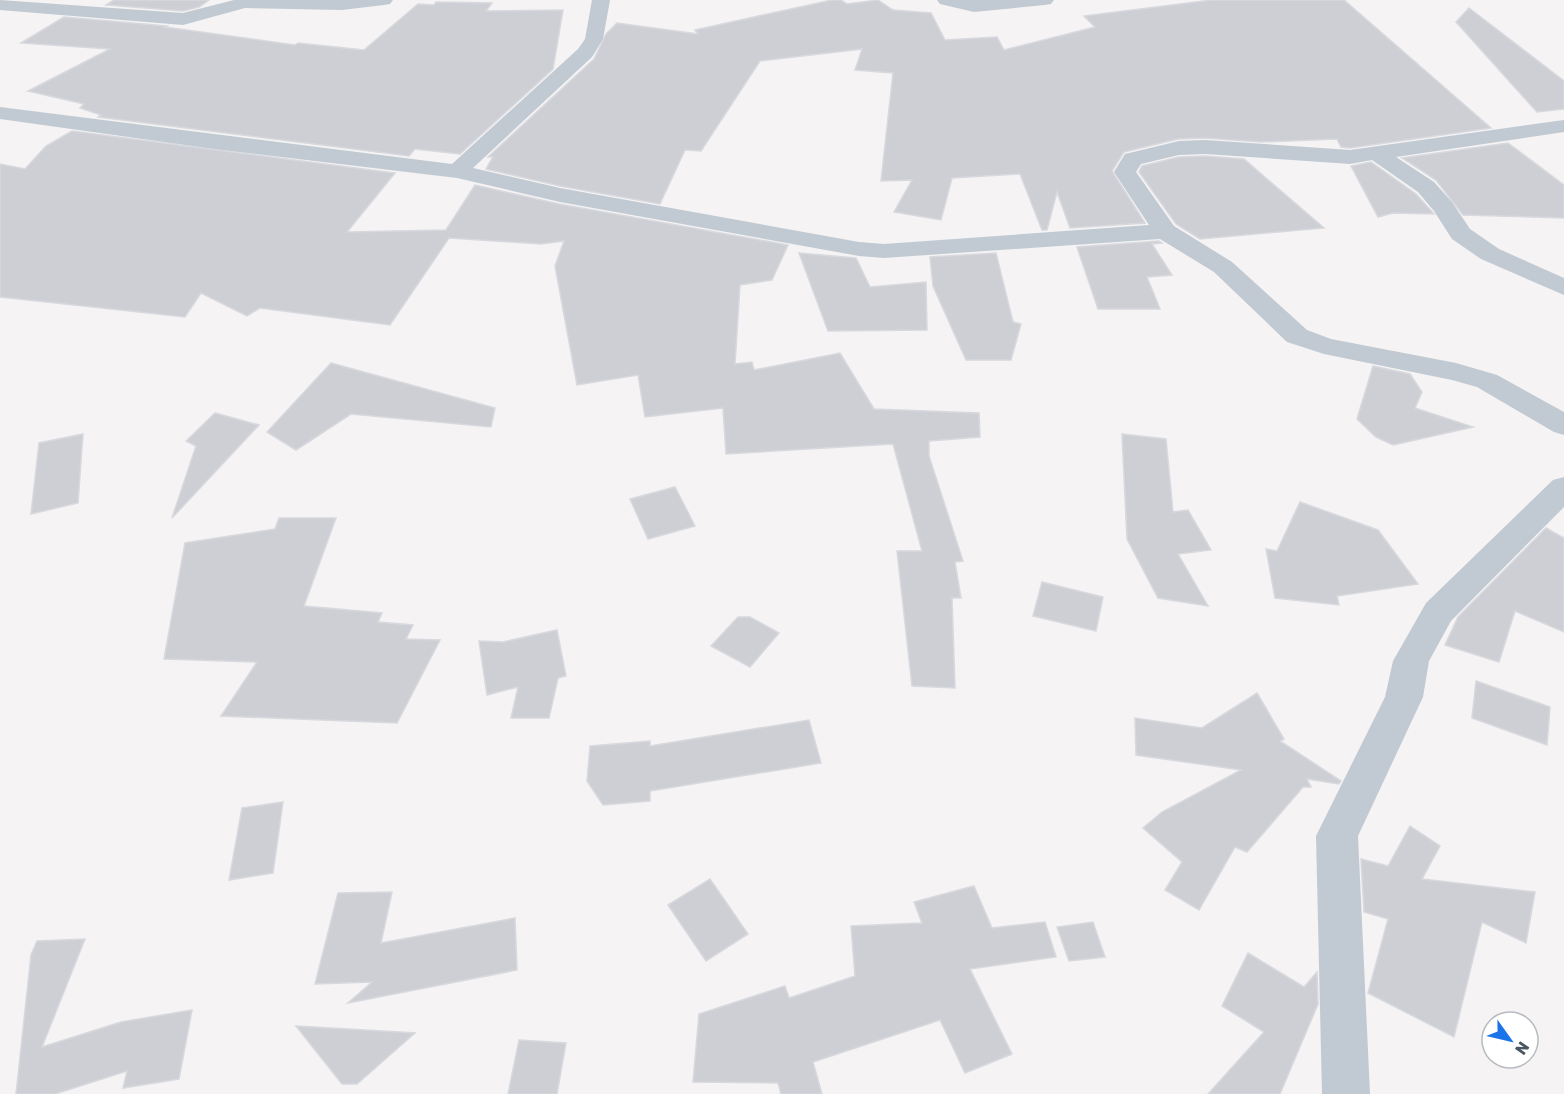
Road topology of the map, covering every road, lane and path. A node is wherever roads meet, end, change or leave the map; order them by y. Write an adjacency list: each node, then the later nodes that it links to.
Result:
1 (384, 0): 5 (street)
2 (601, 0): 10 (street)
3 (946, 0): 4 (street)
4 (1045, 0)
5 (251, 1): 6 (street)
6 (0, 5)
7 (0, 112): 10 (street)
8 (1564, 126): 9 (street)
9 (1377, 154): 11 (street); 12 (street)
10 (457, 171): 11 (street)
11 (1165, 231): 13 (street)
12 (1564, 287)
13 (1564, 425)
14 (1564, 488): 15 (street)
15 (1346, 1094)

